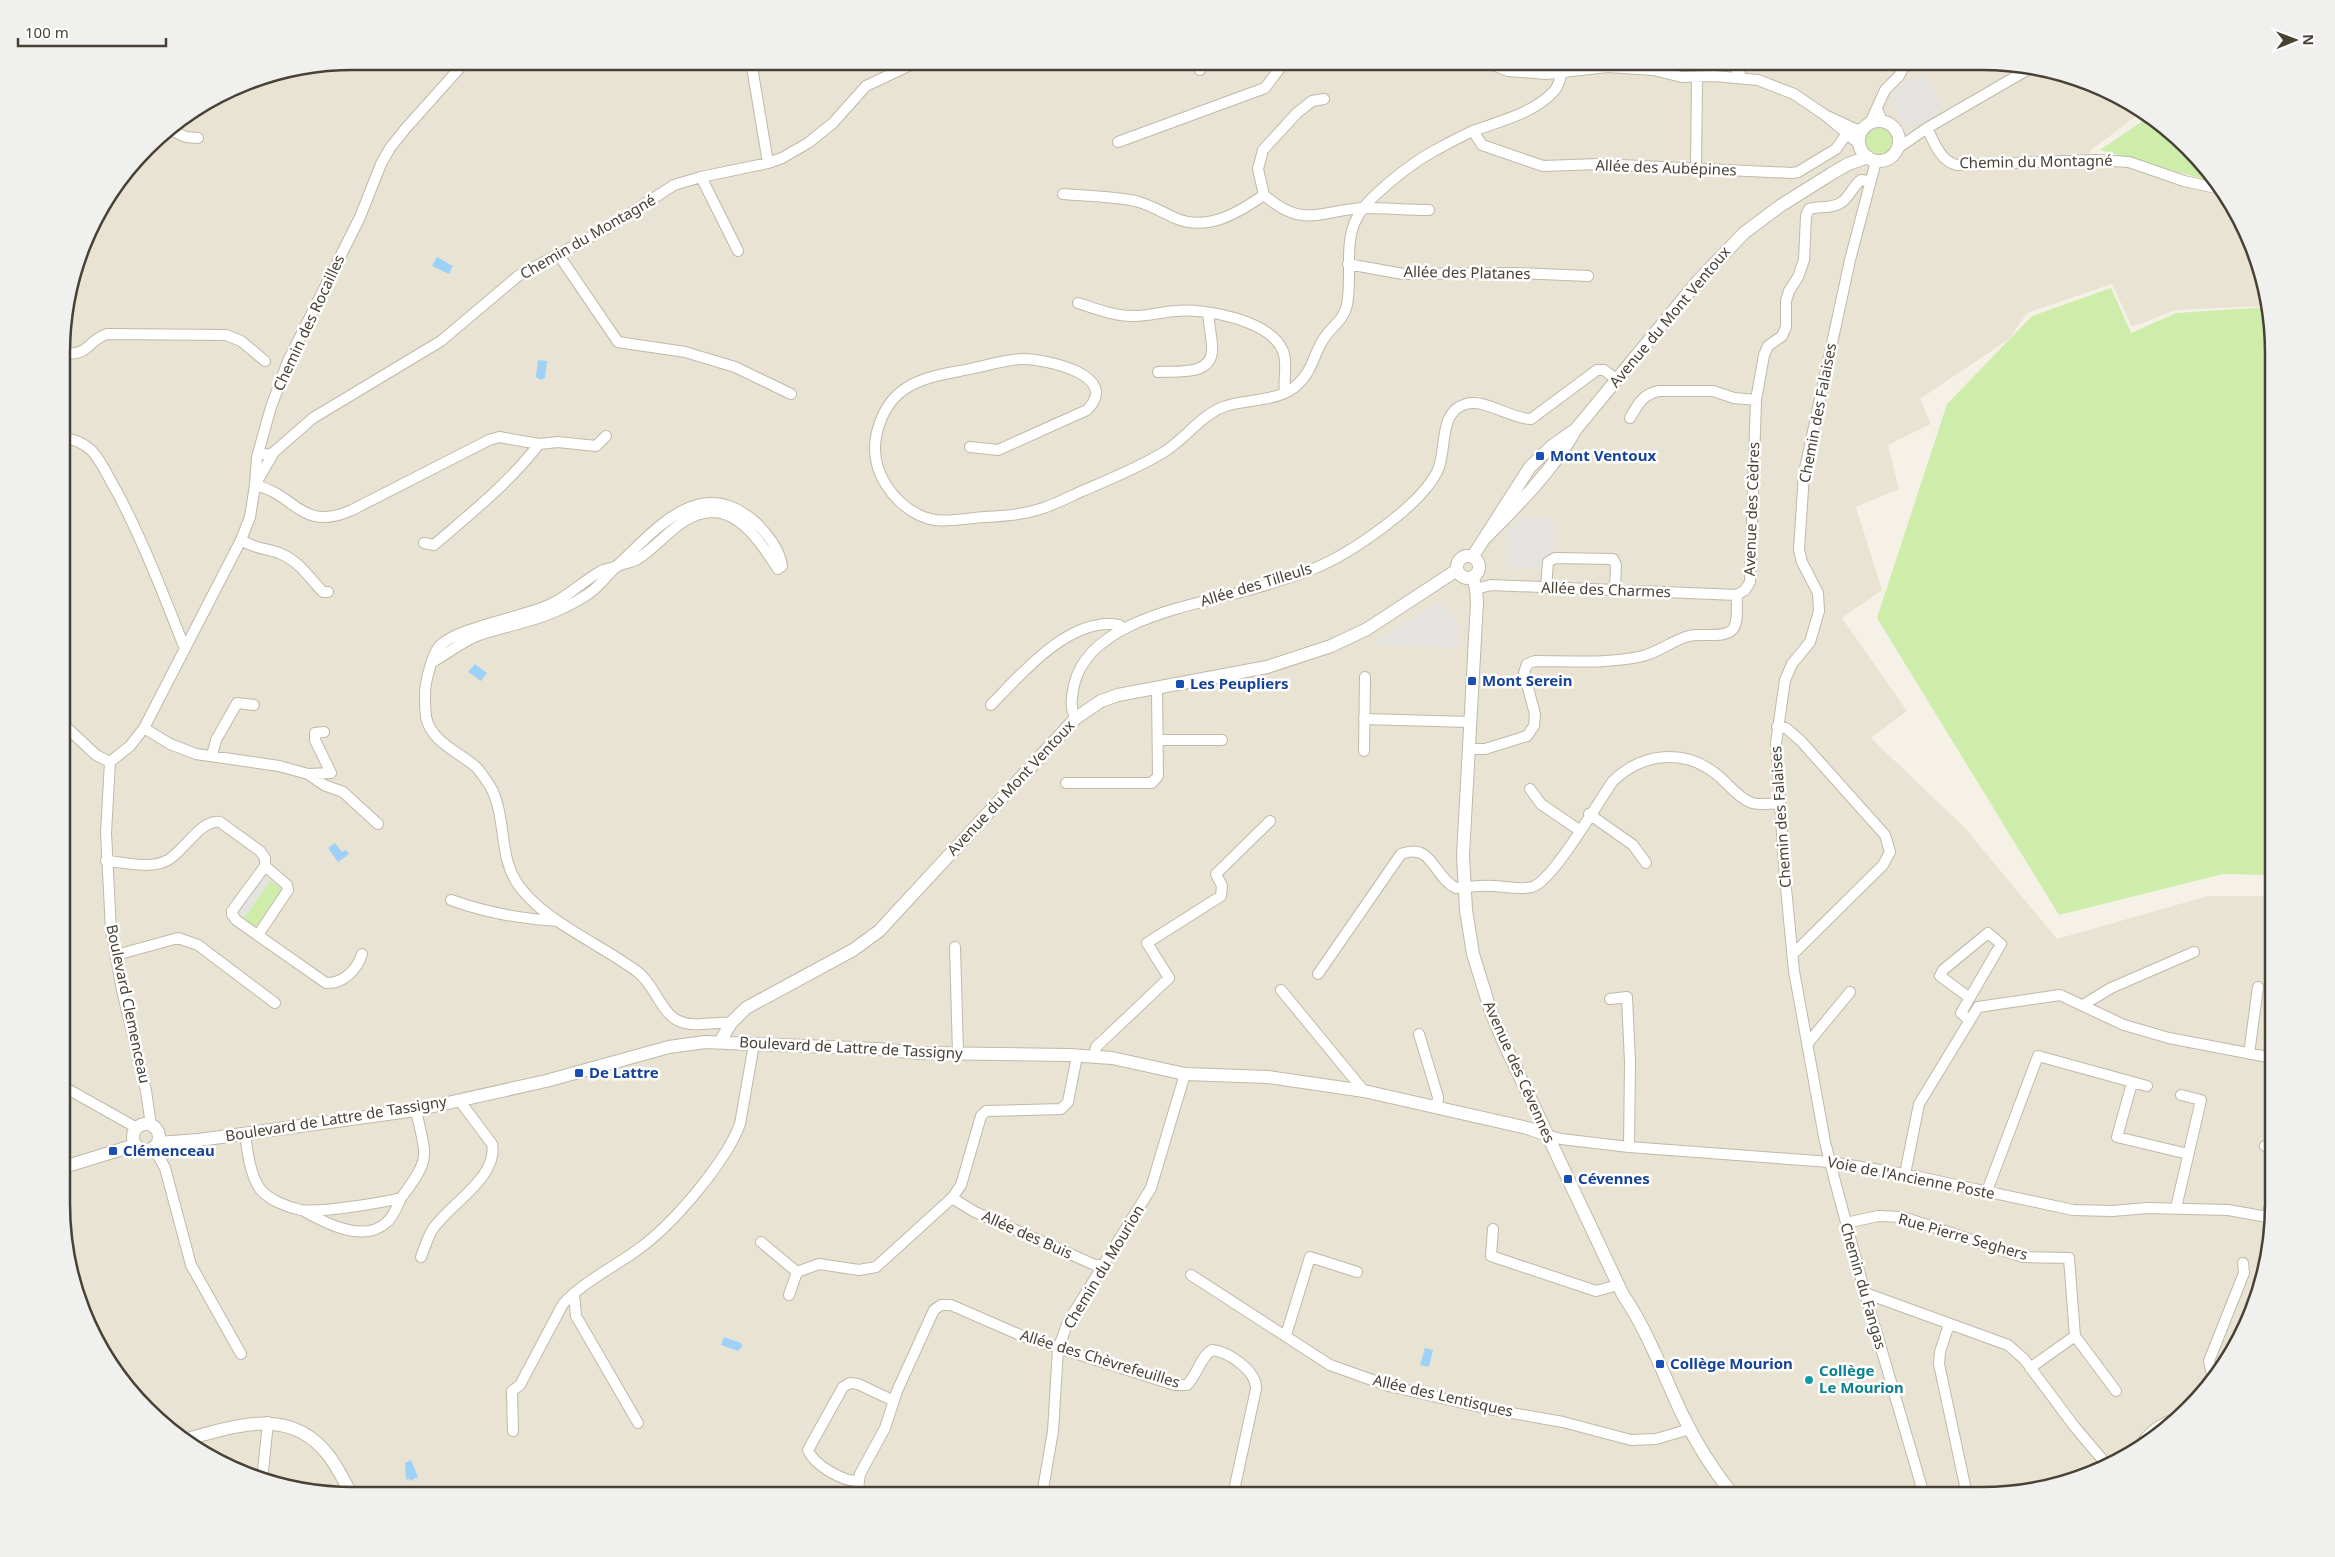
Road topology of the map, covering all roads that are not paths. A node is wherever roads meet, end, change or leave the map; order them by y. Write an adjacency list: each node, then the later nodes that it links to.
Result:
1 (458, 70): 51 (street, Chemin des Rocailles)
2 (752, 70): 23 (street)
3 (900, 70): 23 (street, Chemin du Montagné)
4 (1278, 70): 20 (street)
5 (1506, 70): 10 (street)
6 (1580, 70): 10 (street)
7 (1653, 70): 12 (street)
8 (1737, 70): 13 (street)
9 (1902, 70): 15 (street)
10 (1562, 72): 17 (street)
11 (2023, 73): 16 (street)
12 (1697, 77): 13 (street); 24 (street)
13 (1742, 78): 15 (street)
14 (1324, 99): 29 (street)
15 (1865, 125): 21 (street); 22 (street); 24 (street, Allée des Aubépines)
16 (1927, 128): 21 (street); 27 (street, Chemin du Montagné)
17 (1473, 131): 24 (street, Allée des Aubépines); 30 (street)
18 (176, 133): 19 (street)
19 (198, 138)
20 (1118, 142)
21 (1899, 143): 22 (street, Avenue du Mont Ventoux)
22 (1866, 153): 26 (street, Chemin des Falaises); 41 (street, Avenue du Mont Ventoux)
23 (768, 163): 25 (street, Chemin du Montagné)
24 (1696, 168)
25 (701, 177): 32 (street); 33 (street, Chemin du Montagné)
26 (1869, 181): 44 (street, Avenue des Cèdres); 73 (street, Chemin des Falaises)
27 (2210, 187)
28 (1063, 194): 29 (street)
29 (1264, 195): 30 (street)
30 (1363, 208): 31 (street); 34 (street)
31 (1429, 210)
32 (738, 251)
33 (558, 254): 43 (street); 50 (street, Chemin du Montagné)
34 (1348, 264): 35 (street, Allée des Platanes); 42 (street)
35 (1588, 276)
36 (1078, 303): 37 (street)
37 (1208, 313): 40 (street); 42 (street)
38 (70, 354): 39 (street)
39 (265, 361)
40 (1158, 372)
41 (1617, 380): 55 (street, Avenue du Mont Ventoux); 63 (street, Allée des Tilleuls)
42 (1285, 393): 49 (street)
43 (792, 394)
44 (1756, 400): 45 (street); 62 (street, Avenue des Cèdres)
45 (1630, 418)
46 (606, 436): 48 (street)
47 (70, 440): 64 (street)
48 (539, 444): 52 (street); 54 (street)
49 (970, 447)
50 (274, 452): 51 (street); 52 (street, Chemin du Montagné)
51 (259, 453): 52 (street, Chemin des Rocailles)
52 (256, 485): 53 (street, Chemin des Rocailles)
53 (241, 540): 61 (street); 64 (street, Chemin des Rocailles)
54 (424, 543)
55 (1473, 556): 57 (street); 58 (street)
56 (616, 567): 56 (street); 95 (street, Boulevard de Lattre de Tassigny)
57 (1458, 570): 58 (street); 66 (street, Avenue du Mont Ventoux)
58 (1475, 583): 59 (street, Allée des Charmes); 71 (street, Avenue des Cévennes)
59 (1546, 588): 60 (street, Allée des Charmes); 60 (street)
60 (1615, 590): 62 (street, Allée des Charmes)
61 (328, 592)
62 (1737, 595): 78 (street, Avenue des Cèdres)
63 (1124, 629): 68 (street); 69 (street, Allée des Tilleuls)
64 (184, 649): 72 (street, Chemin des Rocailles)
65 (1365, 677): 70 (street)
66 (1157, 688): 69 (street, Avenue du Mont Ventoux); 76 (street)
67 (254, 704): 80 (street)
68 (991, 705)
69 (1076, 718): 111 (street, Avenue du Mont Ventoux)
70 (1364, 719): 71 (street); 79 (street)
71 (1470, 722): 78 (street, Avenue des Cévennes)
72 (144, 728): 80 (street); 81 (street, Chemin des Rocailles)
73 (1777, 728): 85 (street, Chemin des Falaises); 100 (street)
74 (70, 730): 81 (street)
75 (324, 732): 82 (street)
76 (1158, 740): 77 (street); 83 (street)
77 (1222, 740)
78 (1468, 749): 93 (street, Avenue des Cévennes)
79 (1364, 750)
80 (212, 756): 82 (street)
81 (110, 762): 90 (street, Boulevard Clemenceau)
82 (308, 774): 88 (street)
83 (1066, 783)
84 (1530, 789): 89 (street)
85 (1778, 803): 86 (street); 100 (street, Chemin des Falaises)
86 (1590, 814): 89 (street); 91 (street)
87 (1270, 821): 119 (street)
88 (378, 824)
89 (1579, 830): 93 (street)
90 (106, 861): 92 (street); 101 (street, Boulevard Clemenceau)
91 (1646, 863)
92 (265, 866): 96 (street); 96 (street)
93 (1464, 888): 102 (street); 133 (street, Avenue des Cévennes)
94 (451, 900): 95 (street, Boulevard de Lattre de Tassigny)
95 (558, 921): 111 (street, Boulevard de Lattre de Tassigny)
96 (258, 935): 99 (street)
97 (955, 947): 116 (street)
98 (2194, 952): 109 (street)
99 (362, 954)
100 (1794, 954): 114 (street, Chemin des Falaises)
101 (116, 955): 108 (street); 130 (street, Boulevard Clemenceau)
102 (1318, 974)
103 (2258, 987): 117 (street)
104 (1281, 990): 125 (street)
105 (1850, 992): 114 (street)
106 (1970, 998): 106 (street); 110 (street)
107 (1610, 1000): 136 (street)
108 (274, 1003)
109 (2083, 1005): 110 (street); 117 (street)
110 (1969, 1020): 140 (street)
111 (731, 1023): 113 (street, Avenue du Mont Ventoux)
112 (1419, 1034): 128 (street)
113 (720, 1042): 115 (street, Boulevard de Lattre de Tassigny); 127 (street, Boulevard de Lattre de Tassigny)
114 (1808, 1043): 138 (street, Chemin des Falaises)
115 (754, 1044): 116 (street, Boulevard de Lattre de Tassigny); 157 (street)
116 (958, 1054): 118 (street, Boulevard de Lattre de Tassigny)
117 (2249, 1054): 120 (street)
118 (1077, 1056): 119 (street, Boulevard de Lattre de Tassigny); 143 (street)
119 (1094, 1056): 121 (street, Boulevard de Lattre de Tassigny)
120 (2265, 1057)
121 (1185, 1074): 125 (street, Boulevard de Lattre de Tassigny); 152 (street, Chemin du Mourion)
122 (2132, 1083): 123 (street); 137 (street); 141 (street)
123 (2147, 1086)
124 (70, 1090): 131 (street)
125 (1364, 1091): 128 (street, Boulevard de Lattre de Tassigny)
126 (2181, 1094): 137 (street)
127 (459, 1100): 129 (street, Boulevard de Lattre de Tassigny); 150 (street)
128 (1437, 1107): 133 (street, Boulevard de Lattre de Tassigny)
129 (416, 1110): 132 (street, Boulevard de Lattre de Tassigny); 142 (street)
130 (151, 1125): 131 (street); 135 (street)
131 (137, 1128): 134 (street)
132 (245, 1133): 135 (street, Boulevard de Lattre de Tassigny); 145 (street)
133 (1547, 1135): 136 (street, Voie de l'Ancienne Poste); 156 (street, Avenue des Cévennes)
134 (135, 1145): 135 (street); 139 (street)
135 (156, 1146): 164 (street)
136 (1629, 1147): 138 (street, Voie de l'Ancienne Poste)
137 (2188, 1154): 144 (street)
138 (1830, 1162): 140 (street, Voie de l'Ancienne Poste); 147 (street, Chemin du Fangas)
139 (70, 1165)
140 (1905, 1174): 141 (street, Voie de l'Ancienne Poste)
141 (1986, 1191): 144 (street, Voie de l'Ancienne Poste)
142 (401, 1198): 145 (street); 145 (street)
143 (952, 1198): 152 (street, Allée des Buis); 153 (street)
144 (2176, 1208): 146 (street, Voie de l'Ancienne Poste)
145 (301, 1210)
146 (2264, 1216)
147 (1846, 1223): 158 (street, Chemin du Fangas); 162 (street, Rue Pierre Seghers)
148 (1493, 1230): 156 (street)
149 (761, 1242): 153 (street)
150 (421, 1257)
151 (2243, 1263): 166 (street)
152 (1104, 1265): 163 (street, Chemin du Mourion)
153 (797, 1272): 159 (street)
154 (1357, 1272): 161 (street)
155 (1191, 1274): 161 (street, Allée des Lentisques)
156 (1618, 1285): 171 (street, Avenue des Cévennes)
157 (574, 1293): 170 (street); 172 (street)
158 (1865, 1294): 160 (street); 182 (street, Chemin du Fangas)
159 (789, 1295)
160 (1949, 1324): 165 (street); 183 (street)
161 (1286, 1335): 171 (street, Allée des Lentisques)
162 (2075, 1336): 165 (street); 167 (street)
163 (1058, 1349): 168 (street, Allée des Chèvrefeuilles); 179 (street, Chemin du Mourion); 180 (street, Allée des Chèvrefeuilles)
164 (241, 1354)
165 (2030, 1368): 174 (street)
166 (2211, 1369)
167 (2116, 1391)
168 (894, 1401): 176 (street, Allée des Chèvrefeuilles); 176 (street)
169 (268, 1422): 173 (street); 175 (street); 177 (street)
170 (638, 1423)
171 (1690, 1429): 181 (street, Avenue des Cévennes)
172 (513, 1431)
173 (194, 1437)
174 (2103, 1460)
175 (263, 1472)
176 (859, 1482): 178 (street, Allée des Chèvrefeuilles)
177 (347, 1487)
178 (858, 1487)
179 (1044, 1487)
180 (1236, 1487)
181 (1727, 1487)
182 (1922, 1487)
183 (1966, 1487)

